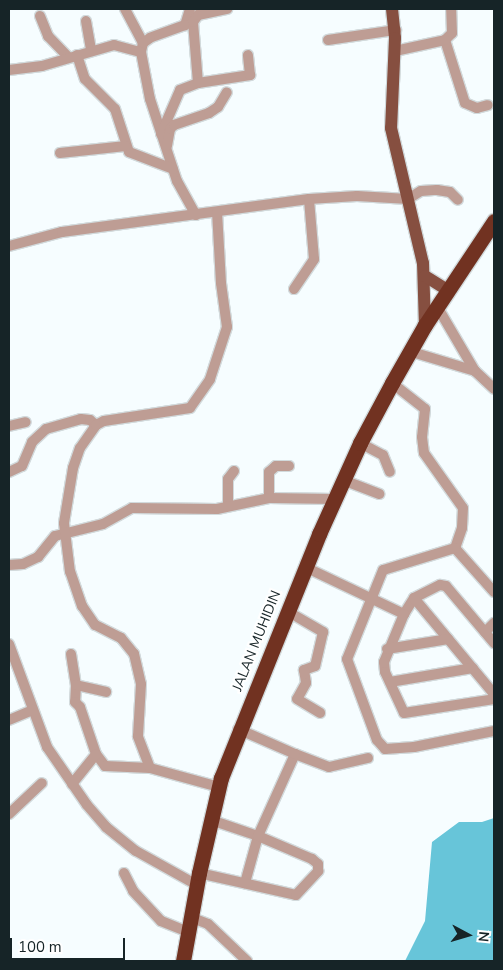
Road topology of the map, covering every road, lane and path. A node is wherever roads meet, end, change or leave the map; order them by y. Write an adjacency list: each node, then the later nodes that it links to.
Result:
1 (125, 9): 11 (street)
2 (190, 9): 11 (street)
3 (227, 9): 17 (street)
4 (392, 9): 8 (main road)
5 (451, 9): 10 (street)
6 (40, 16): 15 (street)
7 (86, 21): 12 (street)
8 (396, 30): 9 (street); 13 (main road)
9 (328, 40)
10 (445, 40): 13 (street); 19 (street)
11 (142, 47): 12 (street); 20 (street)
12 (91, 50): 15 (street)
13 (395, 51): 26 (main road)
14 (248, 55): 17 (street)
15 (72, 56): 16 (street); 21 (street)
16 (9, 70)
17 (198, 83): 20 (street)
18 (226, 92): 22 (street)
19 (488, 105)
20 (161, 134): 22 (street)
21 (126, 146): 23 (street); 24 (street)
22 (166, 148): 24 (street)
23 (60, 152)
24 (173, 169): 29 (street)
25 (309, 199): 26 (street); 28 (street); 33 (street)
26 (408, 199): 27 (street); 32 (main road)
27 (458, 200)
28 (222, 211): 29 (street); 42 (street)
29 (196, 215): 31 (street)
30 (494, 221): 34 (highway, JALAN MUHIDIN)
31 (9, 246)
32 (425, 276): 34 (main road); 36 (main road)
33 (294, 289)
34 (449, 291): 35 (highway, JALAN MUHIDIN)
35 (438, 308): 36 (highway, JALAN MUHIDIN); 38 (street)
36 (426, 325): 37 (highway, JALAN MUHIDIN)
37 (412, 352): 38 (street); 39 (highway, JALAN MUHIDIN)
38 (475, 370): 40 (street)
39 (392, 383): 44 (highway, JALAN MUHIDIN); 55 (street)
40 (494, 389)
41 (26, 422): 43 (street)
42 (96, 425): 47 (street); 54 (street)
43 (9, 426)
44 (360, 443): 48 (street); 49 (highway, JALAN MUHIDIN)
45 (289, 466): 51 (street)
46 (234, 471): 53 (street)
47 (9, 472)
48 (390, 472)
49 (343, 480): 50 (street); 52 (highway, JALAN MUHIDIN)
50 (379, 494)
51 (269, 498): 52 (street); 53 (street)
52 (334, 499): 57 (highway, JALAN MUHIDIN)
53 (228, 506): 54 (street)
54 (70, 532): 56 (street); 84 (street)
55 (454, 548): 58 (street); 59 (street)
56 (9, 565)
57 (305, 567): 59 (street); 61 (highway, JALAN MUHIDIN)
58 (494, 592)
59 (370, 598): 62 (street); 80 (street)
60 (414, 598): 62 (street); 64 (street); 65 (street)
61 (287, 611): 77 (street); 79 (highway, JALAN MUHIDIN)
62 (404, 614): 68 (street)
63 (494, 623): 64 (street)
64 (485, 632): 66 (street)
65 (448, 639): 68 (street); 70 (street)
66 (494, 643)
67 (9, 644): 76 (street)
68 (388, 649): 71 (street)
69 (71, 654): 72 (street)
70 (473, 668): 71 (street); 74 (street)
71 (390, 682): 75 (street)
72 (76, 685): 73 (street); 81 (street)
73 (106, 692)
74 (494, 694)
75 (494, 699)
76 (33, 710): 78 (street); 86 (street)
77 (320, 713)
78 (10, 720)
79 (238, 729): 82 (street); 87 (highway, JALAN MUHIDIN)
80 (494, 731)
81 (96, 754): 84 (street); 86 (street)
82 (295, 754): 83 (street); 90 (street)
83 (368, 758)
84 (150, 768): 87 (street)
85 (42, 782): 88 (street)
86 (72, 784): 92 (street)
87 (219, 787): 89 (highway, JALAN MUHIDIN)
88 (9, 814)
89 (210, 820): 90 (street); 92 (highway, JALAN MUHIDIN)
90 (258, 836): 93 (street); 93 (street)
91 (124, 873): 94 (street)
92 (195, 883): 93 (street); 94 (highway, JALAN MUHIDIN)
93 (244, 883)
94 (189, 921): 95 (highway, JALAN MUHIDIN); 96 (street)
95 (183, 961)
96 (247, 961)

